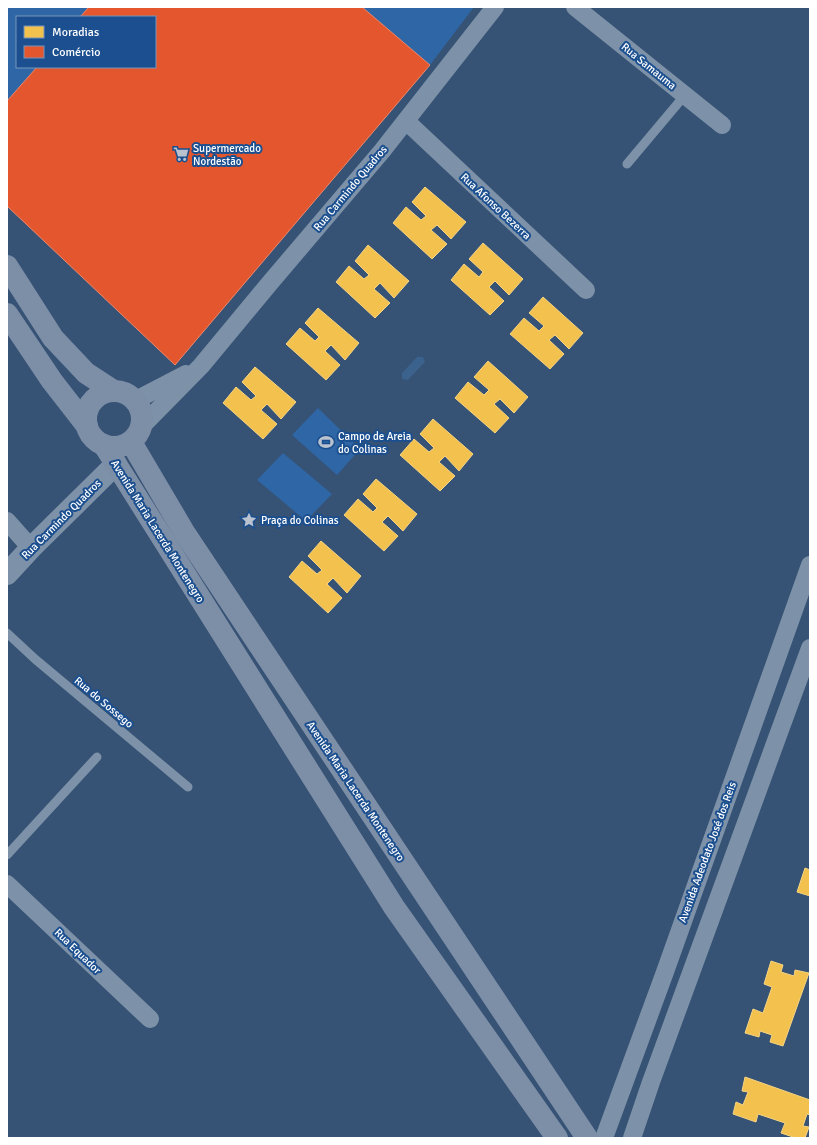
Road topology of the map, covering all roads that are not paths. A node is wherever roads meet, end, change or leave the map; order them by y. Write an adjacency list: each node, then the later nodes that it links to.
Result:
1 (495, 7): 4 (street, Rua Carmindo Quadros)
2 (575, 7): 3 (street, Rua Samauma)
3 (685, 95): 5 (street, Rua Samauma); 6 (lane)
4 (406, 121): 8 (street, Rua Afonso Bezerra); 10 (street, Rua Carmindo Quadros)
5 (722, 125)
6 (627, 164)
7 (7, 266): 11 (main road)
8 (586, 290)
9 (7, 314): 13 (main road)
10 (201, 366): 12 (street, Rua Carmindo Quadros); 14 (street, Rua Carmindo Quadros)
11 (112, 390): 12 (main road); 13 (main road)
12 (136, 400): 14 (main road)
13 (87, 426): 15 (main road)
14 (137, 434): 15 (main road); 31 (main road, Avenida Maria Lacerda Montenegro)
15 (104, 445): 16 (main road, Avenida Maria Lacerda Montenegro)
16 (116, 464): 18 (street, Rua Carmindo Quadros); 30 (main road, Avenida Maria Lacerda Montenegro)
17 (7, 521): 18 (street)
18 (31, 548): 20 (street, Rua Carmindo Quadros)
19 (810, 565): 27 (street, Avenida Adeodato José dos Reis)
20 (7, 574)
21 (7, 633): 24 (lane, Rua do Sossego)
22 (810, 648): 28 (street)
23 (97, 758): 25 (lane)
24 (188, 787)
25 (7, 855)
26 (7, 884): 29 (street, Rua Equador)
27 (665, 972): 28 (street); 32 (street, Avenida Adeodato José dos Reis)
28 (688, 981): 33 (street)
29 (150, 1019)
30 (557, 1138)
31 (587, 1138)
32 (604, 1138)
33 (632, 1138)

